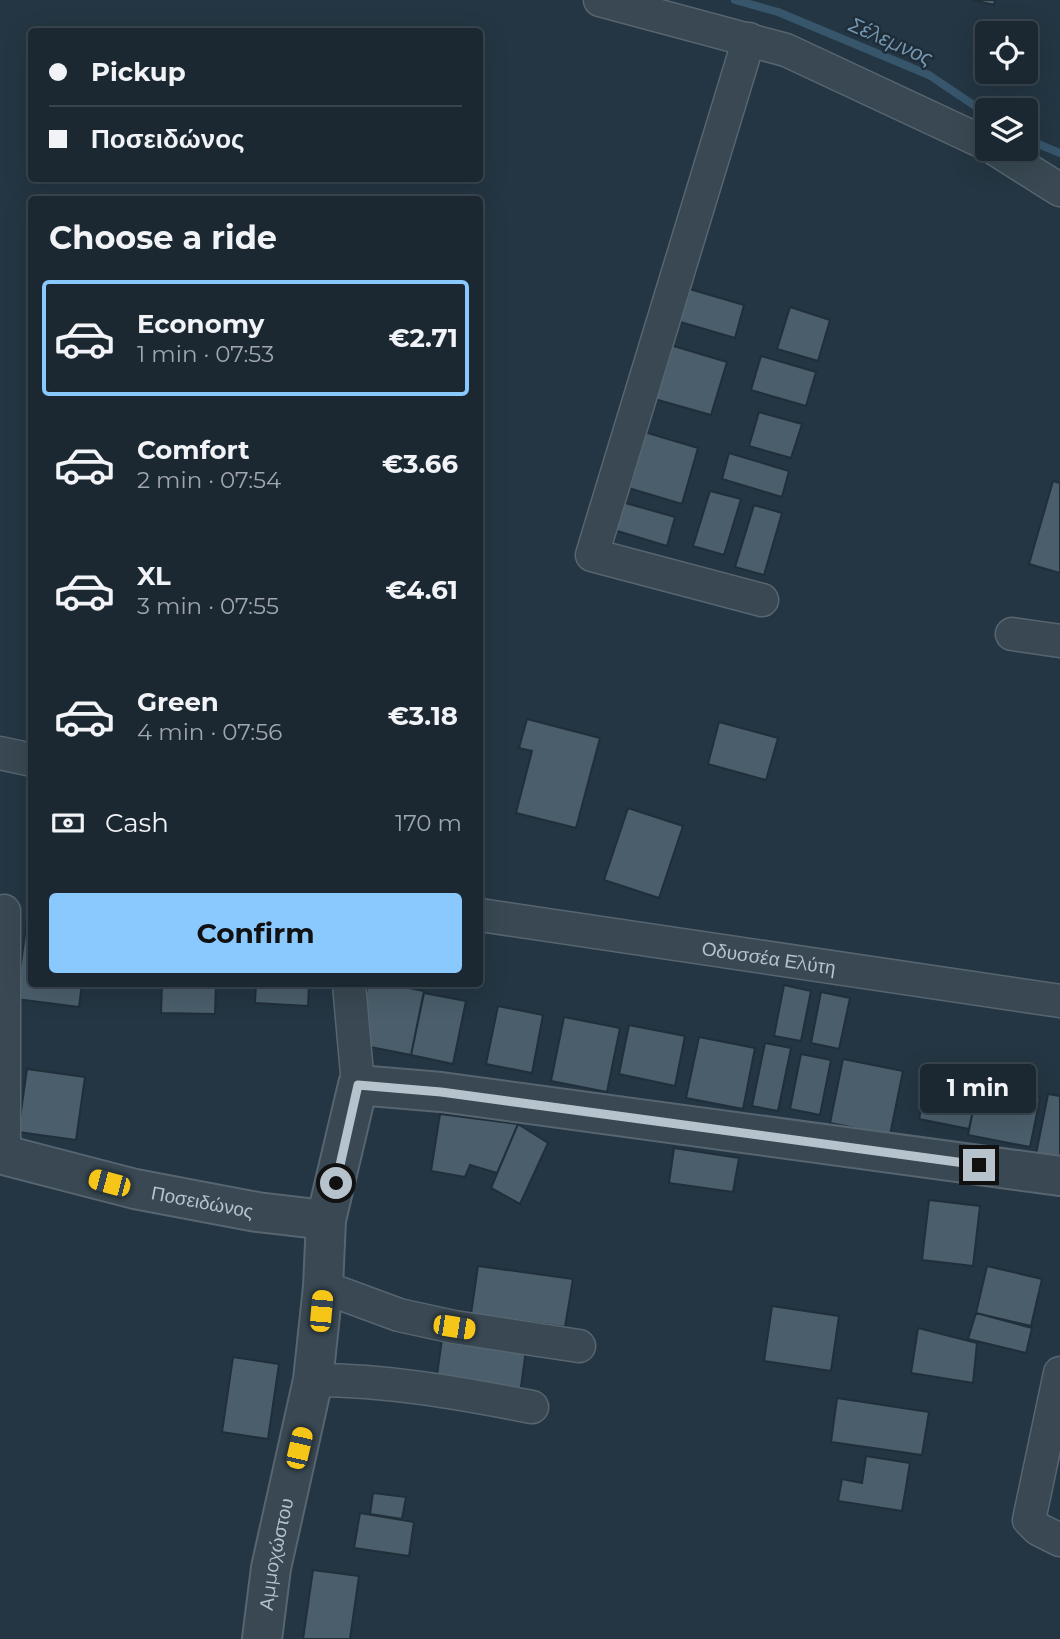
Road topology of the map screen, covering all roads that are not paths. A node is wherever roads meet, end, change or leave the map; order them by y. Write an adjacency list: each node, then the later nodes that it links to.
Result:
1 (600, 0): 2 (street)
2 (749, 39): 3 (street); 6 (street)
3 (975, 138)
4 (1014, 161): 5 (street)
5 (1060, 190)
6 (762, 600)
7 (1012, 634): 8 (street)
8 (1060, 641)
9 (0, 753): 10 (street)
10 (28, 759)
11 (4, 911): 16 (street)
12 (483, 915): 14 (street, Οδυσσέα Ελύτη)
13 (349, 987): 15 (street)
14 (1060, 1000)
15 (358, 1085): 17 (street); 18 (street, Αμμοχώστου)
16 (2, 1155): 18 (street, Ποσειδώνος)
17 (1060, 1176)
18 (326, 1220): 19 (street, Αμμοχώστου)
19 (323, 1287): 20 (street); 22 (street, Αμμοχώστου)
20 (579, 1346)
21 (1060, 1373): 24 (street)
22 (313, 1380): 23 (street); 25 (street, Αμμοχώστου)
23 (532, 1407)
24 (1060, 1540)
25 (262, 1639)

